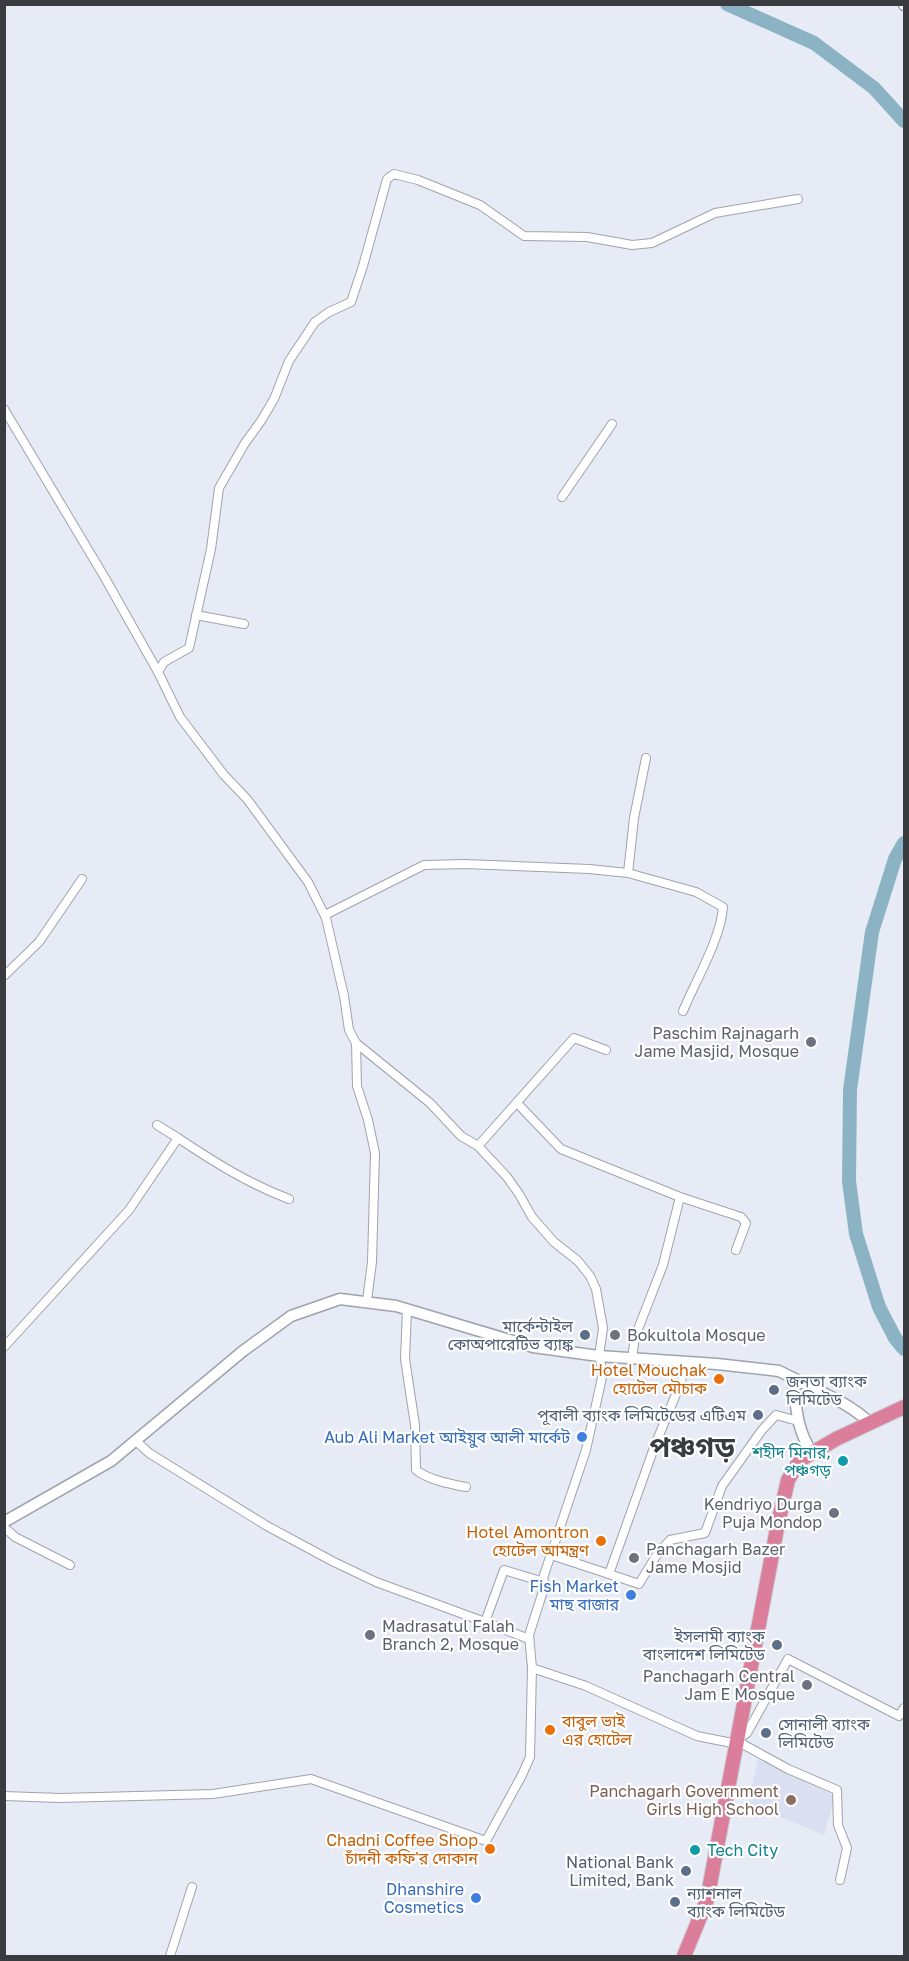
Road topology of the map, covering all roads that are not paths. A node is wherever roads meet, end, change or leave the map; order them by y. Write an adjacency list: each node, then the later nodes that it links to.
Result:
1 (798, 199): 5 (street)
2 (4, 409): 7 (street)
3 (612, 424): 4 (street)
4 (562, 497)
5 (196, 615): 6 (street); 7 (street)
6 (244, 624)
7 (158, 672): 11 (street)
8 (646, 758): 9 (street)
9 (628, 873): 11 (street); 13 (street)
10 (82, 879): 12 (street)
11 (325, 915): 14 (street)
12 (4, 976)
13 (683, 1011)
14 (356, 1042): 19 (street); 23 (street)
15 (606, 1050): 16 (street)
16 (517, 1103): 19 (street); 20 (street)
17 (157, 1125): 18 (street)
18 (178, 1138): 21 (street); 25 (street)
19 (478, 1146): 26 (street)
20 (680, 1197): 22 (street); 27 (street)
21 (289, 1199)
22 (736, 1250)
23 (367, 1301): 24 (street); 33 (street)
24 (407, 1309): 26 (street); 35 (street)
25 (4, 1347)
26 (599, 1356): 27 (street); 38 (street)
27 (632, 1358): 28 (street)
28 (685, 1362): 29 (street); 40 (street)
29 (794, 1378): 31 (street); 32 (street)
30 (904, 1407): 32 (highway)
31 (798, 1421): 34 (street); 40 (street)
32 (870, 1423): 34 (highway)
33 (136, 1441): 36 (street); 42 (street)
34 (812, 1452): 46 (highway)
35 (466, 1487)
36 (4, 1522)
37 (4, 1527): 39 (street)
38 (551, 1555): 40 (street); 41 (street)
39 (70, 1565)
40 (609, 1574)
41 (544, 1582): 42 (street); 43 (street)
42 (485, 1622): 43 (street)
43 (529, 1639): 44 (street)
44 (532, 1668): 46 (street); 47 (street)
45 (904, 1708): 46 (street)
46 (737, 1741): 48 (street); 51 (highway)
47 (4, 1796)
48 (840, 1880)
49 (192, 1887): 50 (street)
50 (170, 1956)
51 (684, 1956)

